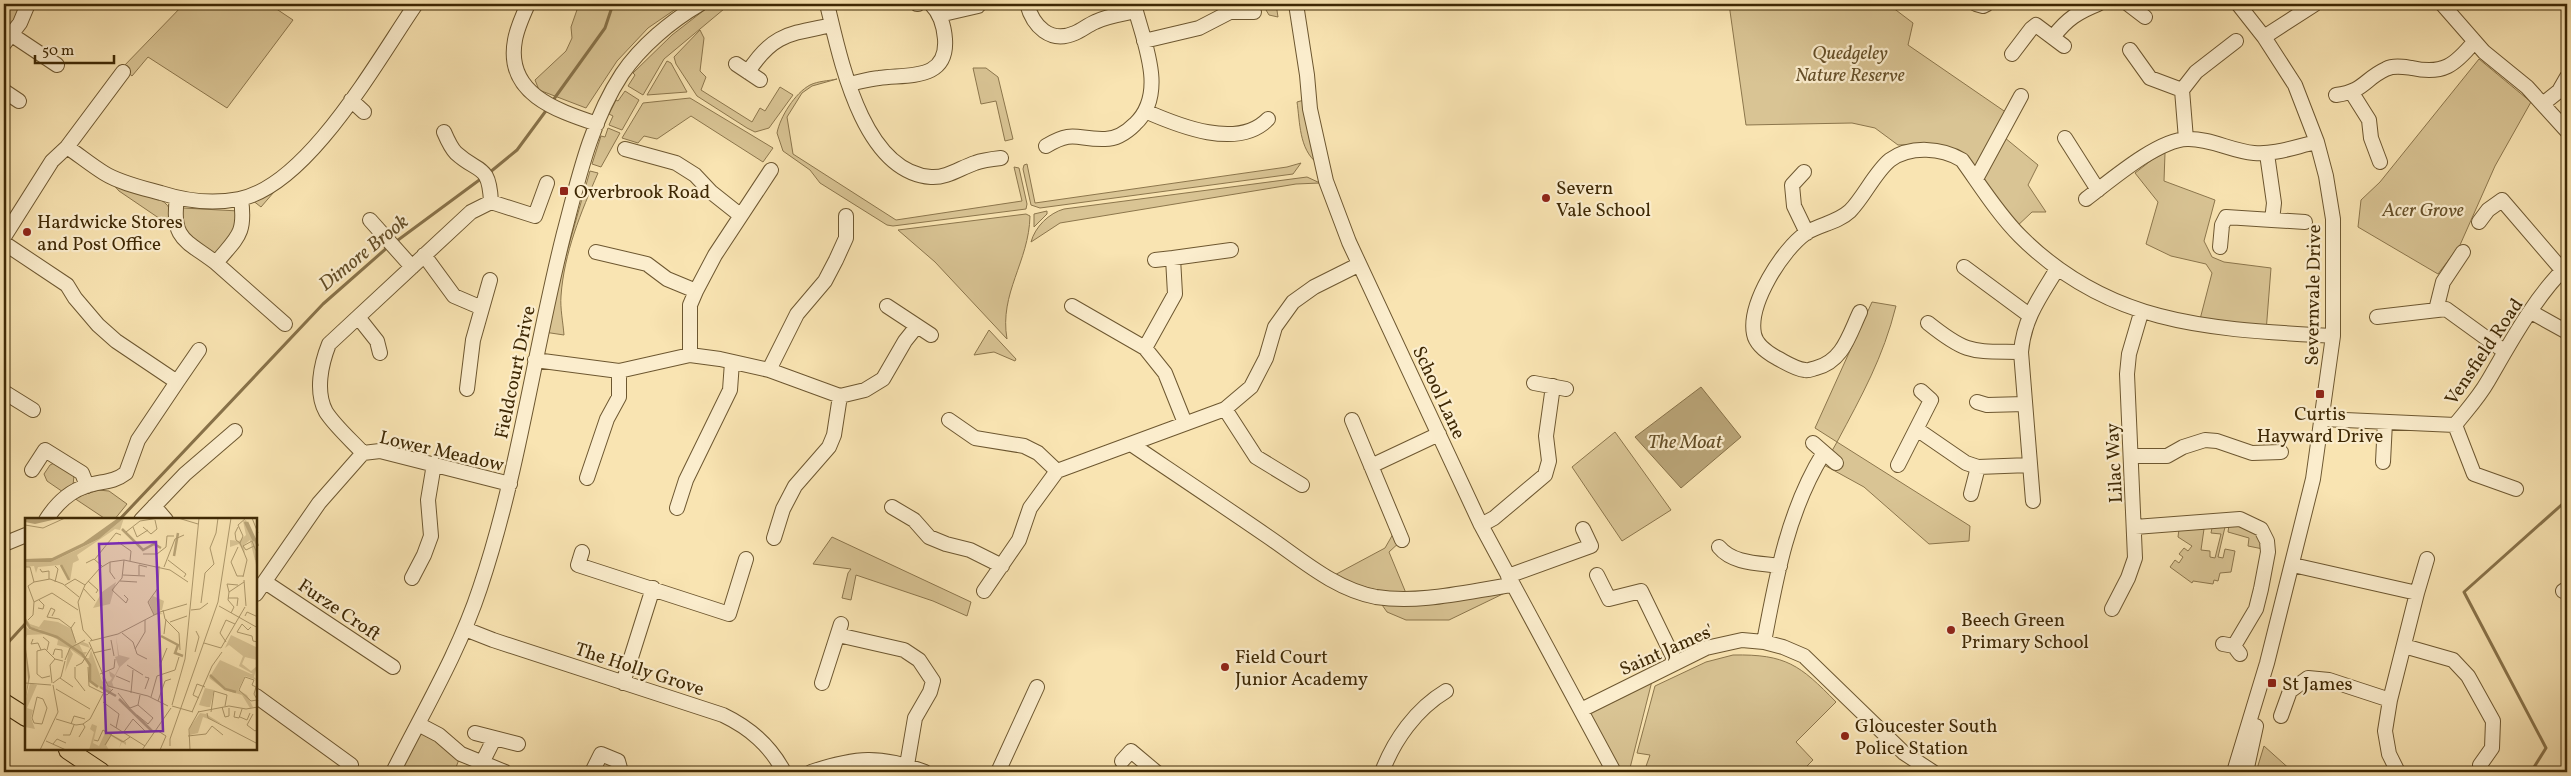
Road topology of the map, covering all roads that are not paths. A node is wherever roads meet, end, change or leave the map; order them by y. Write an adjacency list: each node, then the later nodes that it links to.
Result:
1 (28, 4): 23 (street)
2 (416, 4): 42 (street)
3 (528, 4): 48 (street)
4 (700, 4): 48 (street, Fieldcourt Drive)
5 (827, 4): 20 (street)
6 (1028, 4): 16 (street)
7 (1296, 4): 86 (street, School Lane)
8 (1976, 4): 9 (street)
9 (1987, 4)
10 (2098, 4): 21 (street)
11 (2128, 4): 19 (street)
12 (2238, 4): 22 (street, Severnvale Drive)
13 (2315, 4): 22 (street)
14 (2442, 4): 26 (street)
15 (978, 6): 17 (street)
16 (1135, 7): 24 (street)
17 (935, 9): 36 (street)
18 (1254, 12): 24 (street)
19 (2145, 17)
20 (832, 25): 33 (street); 36 (street)
21 (2054, 36): 27 (street); 29 (street)
22 (2264, 37): 53 (street, Severnvale Drive)
23 (8, 40): 31 (street)
24 (1144, 41): 45 (street)
25 (2236, 42): 37 (street)
26 (2474, 42): 39 (street); 44 (street)
27 (2064, 46)
28 (2130, 50): 37 (street)
29 (2012, 54)
30 (736, 64): 33 (street)
31 (57, 65)
32 (123, 72): 55 (street)
33 (748, 72): 35 (street)
34 (2567, 77): 44 (street)
35 (760, 80)
36 (849, 84): 59 (street)
37 (2182, 90): 52 (street)
38 (4, 91): 43 (street)
39 (2352, 93): 40 (street); 58 (street)
40 (2336, 95)
41 (2021, 96): 62 (street)
42 (351, 100): 46 (street); 66 (street)
43 (19, 101)
44 (2544, 103): 49 (street)
45 (1145, 111): 47 (street); 54 (street)
46 (364, 112)
47 (1268, 119)
48 (596, 124): 115 (street, Fieldcourt Drive)
49 (2567, 131)
50 (444, 132): 68 (street)
51 (2066, 138): 64 (street)
52 (2186, 139): 57 (street); 64 (street)
53 (2317, 142): 57 (street); 108 (street, Severnvale Drive)
54 (1046, 146)
55 (67, 147): 65 (street); 76 (street)
56 (626, 149): 69 (street)
57 (2267, 154): 72 (street)
58 (2381, 155)
59 (1001, 158)
60 (770, 170): 69 (street)
61 (1804, 172): 75 (street)
62 (1976, 179): 75 (street); 89 (street)
63 (546, 183): 68 (street)
64 (2098, 190): 67 (street)
65 (177, 198): 66 (street); 85 (street)
66 (241, 199): 85 (street)
67 (2086, 199)
68 (491, 202): 82 (street)
69 (740, 215): 92 (street)
70 (846, 216): 117 (street)
71 (370, 220): 87 (street)
72 (2272, 220): 73 (street); 78 (street)
73 (2305, 222)
74 (2479, 222): 90 (street)
75 (1806, 233): 97 (street)
76 (4, 237)
77 (4, 242): 119 (street)
78 (2220, 247)
79 (1231, 250): 83 (street)
80 (596, 252): 92 (street)
81 (2463, 252): 96 (street)
82 (424, 255): 87 (street); 95 (street)
83 (1173, 258): 84 (street); 109 (street)
84 (1155, 260)
85 (216, 263): 104 (street)
86 (1358, 265): 127 (street); 137 (street, School Lane)
87 (412, 267): 101 (street)
88 (1964, 267): 100 (street)
89 (2057, 269): 98 (street); 100 (street)
90 (2565, 269): 99 (street, Vensfield Road)
91 (490, 280): 95 (street)
92 (696, 291): 114 (street)
93 (886, 306): 105 (street)
94 (1072, 306): 109 (street)
95 (482, 308): 121 (street)
96 (2436, 310): 102 (street); 111 (street)
97 (1860, 312)
98 (2141, 312): 108 (street); 143 (street, Lilac Way)
99 (2531, 312): 106 (street); 111 (street, Vensfield Road)
100 (2029, 315): 112 (street)
101 (358, 317): 113 (street); 141 (street)
102 (2377, 317)
103 (1928, 323): 112 (street)
104 (286, 324)
105 (917, 326): 107 (street); 124 (street)
106 (2567, 332)
107 (931, 335)
108 (2333, 336): 129 (street, Severnvale Drive)
109 (1144, 348): 133 (street)
110 (199, 350): 119 (street)
111 (2504, 351): 134 (street, Vensfield Road)
112 (2021, 352): 126 (street)
113 (380, 353)
114 (690, 355): 116 (street); 118 (street)
115 (535, 360): 118 (street); 154 (street, Fieldcourt Drive)
116 (732, 362): 117 (street); 162 (street)
117 (769, 370): 124 (street)
118 (619, 371): 153 (street)
119 (177, 382): 156 (street)
120 (1534, 383): 166 (street)
121 (467, 389)
122 (1921, 391): 135 (street)
123 (4, 392): 128 (street)
124 (840, 396): 170 (street)
125 (1977, 402): 126 (street)
126 (2025, 404): 148 (street)
127 (1224, 409): 133 (street); 155 (street)
128 (33, 410)
129 (2323, 419): 132 (street, Vensfield Road); 177 (street, Severnvale Drive)
130 (949, 420): 152 (street)
131 (1352, 420): 149 (street)
132 (2385, 422): 134 (street, Vensfield Road); 144 (street)
133 (1185, 423): 139 (street)
134 (2455, 425): 157 (street)
135 (1918, 430): 147 (street); 150 (street)
136 (235, 431): 160 (street)
137 (1439, 434): 149 (street); 166 (street, School Lane)
138 (1813, 443): 142 (street)
139 (1131, 444): 152 (street); 182 (street)
140 (2281, 452): 143 (street)
141 (362, 453): 146 (street, Lower Meadow); 183 (street, Lower Meadow)
142 (1823, 454): 145 (street); 179 (street)
143 (2131, 456): 167 (street, Lilac Way)
144 (2384, 462)
145 (1836, 463)
146 (434, 464): 154 (street, Lower Meadow); 181 (street)
147 (1898, 465)
148 (2030, 465): 150 (street); 159 (street)
149 (1371, 466): 171 (street)
150 (1978, 467): 158 (street)
151 (32, 470): 156 (street)
152 (1056, 471): 178 (street)
153 (587, 478)
154 (510, 484): 189 (street, Fieldcourt Drive)
155 (1302, 485)
156 (87, 486): 163 (street)
157 (2516, 489)
158 (1971, 494)
159 (2033, 502)
160 (154, 506): 164 (street); 165 (street)
161 (892, 507): 178 (street)
162 (677, 508)
163 (47, 518)
164 (143, 518)
165 (164, 518)
166 (1481, 525): 182 (street, School Lane)
167 (2135, 527): 188 (street, Lilac Way); 192 (street)
168 (1583, 529): 182 (street)
169 (25, 535): 172 (street)
170 (774, 538)
171 (1402, 540)
172 (4, 544)
173 (1719, 547): 179 (street)
174 (582, 552): 184 (street)
175 (746, 559): 184 (street)
176 (2427, 559): 187 (street)
177 (2293, 565): 187 (street); 194 (street, Severnvale Drive)
178 (1002, 566): 186 (street)
179 (1780, 566): 190 (street)
180 (1597, 575): 193 (street)
181 (412, 578)
182 (1510, 580): 203 (street, School Lane)
183 (265, 582): 185 (street, Lower Meadow); 195 (street, Furze Croft)
184 (653, 588): 196 (street)
185 (258, 591)
186 (984, 591)
187 (2417, 593): 191 (street)
188 (2112, 609)
189 (465, 629): 196 (street, The Holly Grove); 206 (street, Fieldcourt Drive)
190 (1764, 642): 193 (street, Saint James'); 228 (street, Saint James')
191 (2404, 646): 201 (street); 213 (street)
192 (2232, 648)
193 (1676, 662): 203 (street, Saint James')
194 (2267, 663): 229 (street, Severnvale Drive); 230 (street, Severnvale Drive)
195 (393, 667)
196 (623, 683): 221 (street, The Holly Grove)
197 (822, 683): 215 (street)
198 (1037, 687): 224 (street)
199 (1446, 691): 226 (street)
200 (258, 697): 214 (street)
201 (2390, 700): 204 (street); 231 (street)
202 (4, 706): 205 (main road)
203 (1580, 710): 227 (street, School Lane)
204 (2281, 716)
205 (25, 717)
206 (418, 724): 212 (street); 217 (street, Fieldcourt Drive)
207 (475, 732): 208 (street)
208 (494, 739): 209 (street); 212 (street)
209 (518, 744)
210 (70, 751): 216 (main road)
211 (1122, 761): 225 (street)
212 (482, 763): 218 (street)
213 (2480, 764)
214 (351, 765)
215 (907, 765): 222 (street); 223 (street)
216 (101, 772)
217 (393, 772)
218 (505, 772)
219 (592, 772): 220 (street)
220 (621, 772)
221 (784, 772)
222 (811, 772)
223 (926, 772)
224 (998, 772)
225 (1156, 772)
226 (1382, 772)
227 (1614, 772)
228 (1933, 772)
229 (2234, 772)
230 (2246, 772)
231 (2398, 772)

